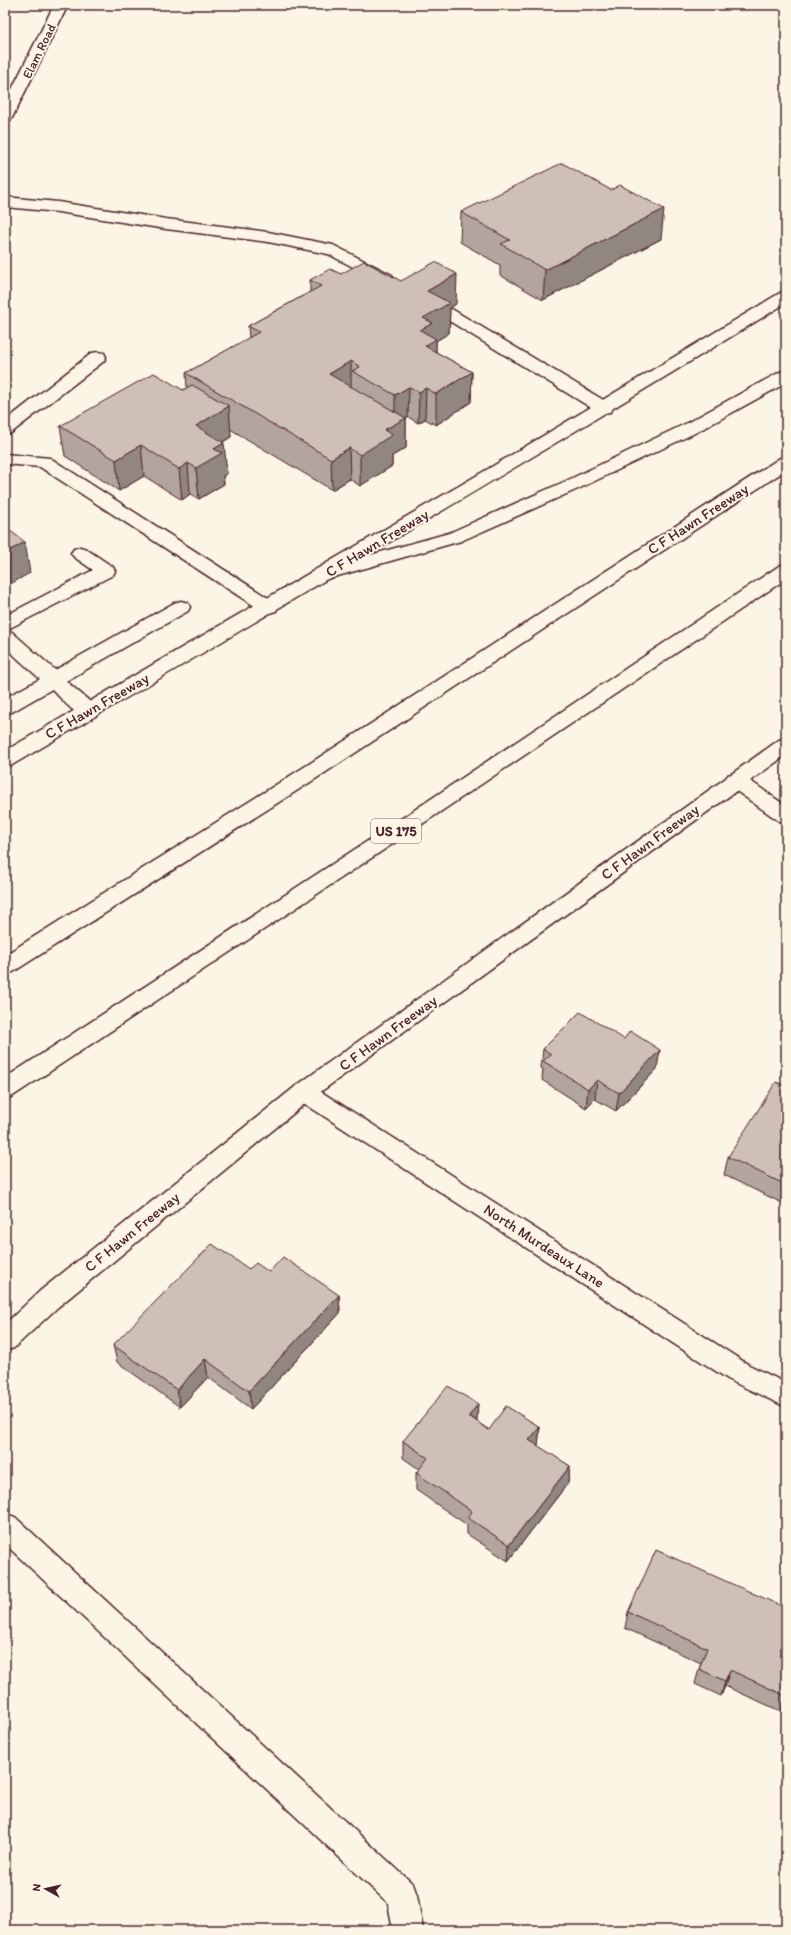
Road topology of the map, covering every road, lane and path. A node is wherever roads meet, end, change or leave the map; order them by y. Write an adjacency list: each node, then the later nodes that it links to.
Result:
1 (61, 5): 2 (main road, Elam Road)
2 (5, 118)
3 (5, 202): 4 (main road)
4 (396, 284)
5 (786, 296): 9 (main road, C F Hawn Freeway)
6 (444, 311): 9 (main road)
7 (98, 357): 10 (main road)
8 (786, 376): 15 (main road)
9 (604, 408): 15 (main road, C F Hawn Freeway)
10 (5, 429)
11 (5, 459): 17 (main road)
12 (786, 462): 27 (main road, C F Hawn Freeway)
13 (80, 552): 18 (main road)
14 (786, 570): 28 (main road, US 175)
15 (327, 573): 17 (main road, C F Hawn Freeway)
16 (181, 607): 20 (main road)
17 (269, 607): 22 (main road, C F Hawn Freeway)
18 (5, 624)
19 (5, 636): 20 (main road)
20 (53, 679): 21 (main road); 22 (main road)
21 (5, 707)
22 (88, 712): 24 (main road, C F Hawn Freeway)
23 (786, 745): 25 (main road, C F Hawn Freeway)
24 (5, 760)
25 (735, 780): 26 (main road); 29 (main road, C F Hawn Freeway)
26 (786, 816)
27 (5, 966)
28 (5, 1090)
29 (304, 1092): 30 (main road, C F Hawn Freeway); 31 (main road, North Murdeaux Lane)
30 (5, 1340)
31 (786, 1396)
32 (5, 1526): 33 (main road)
33 (408, 1930)

